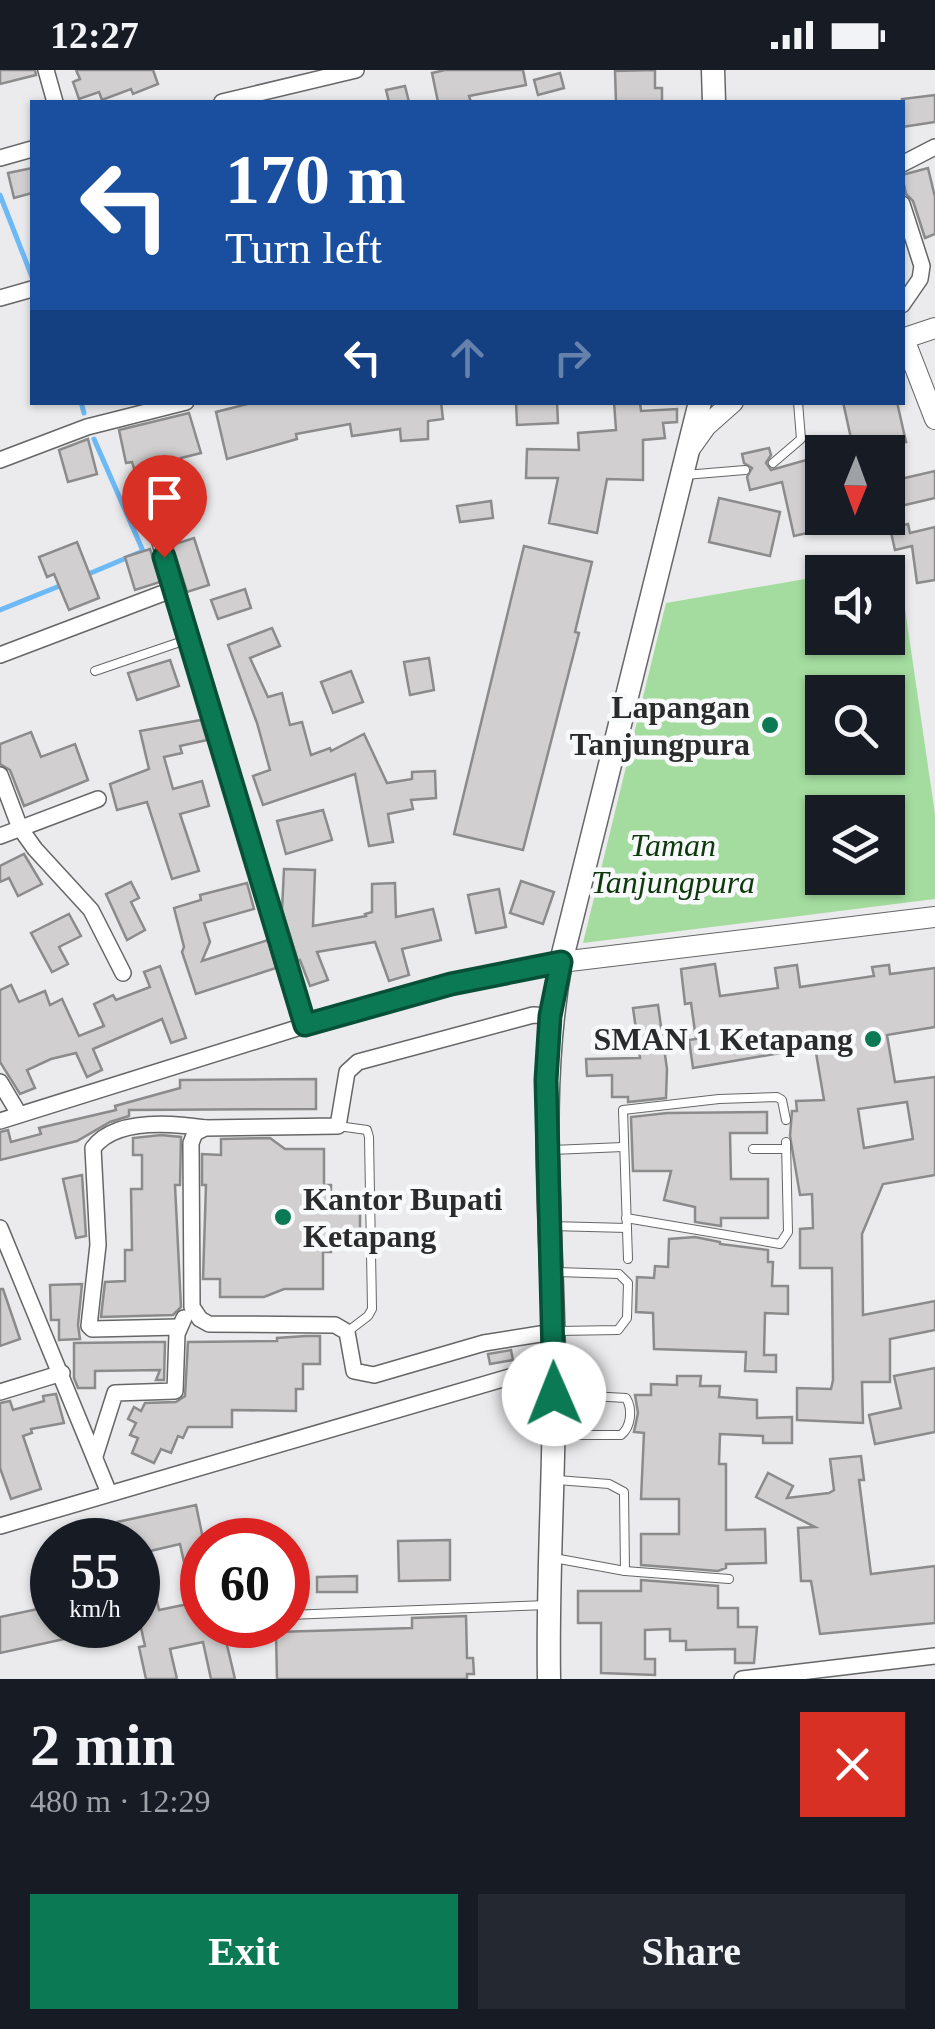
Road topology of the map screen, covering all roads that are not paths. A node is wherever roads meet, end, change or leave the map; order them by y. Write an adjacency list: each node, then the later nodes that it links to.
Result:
1 (46, 70): 4 (street)
2 (356, 70): 5 (street)
3 (713, 70): 6 (main road)
4 (54, 100)
5 (230, 100)
6 (714, 100)
7 (935, 147): 10 (street)
8 (30, 150): 9 (street)
9 (0, 158)
10 (905, 162)
11 (905, 213): 14 (street)
12 (30, 290): 13 (street)
13 (0, 298)
14 (905, 300)
15 (935, 328): 16 (street)
16 (905, 336)
17 (905, 341): 22 (street)
18 (174, 405): 24 (street)
19 (699, 405): 23 (main road)
20 (730, 405): 23 (street)
21 (799, 405): 25 (lane)
22 (935, 419)
23 (691, 447): 27 (main road)
24 (0, 460)
25 (773, 463)
26 (746, 470): 27 (lane)
27 (684, 475): 38 (main road)
28 (145, 494): 29 (street)
29 (174, 589): 30 (street); 31 (street)
30 (189, 639): 32 (lane); 41 (street)
31 (0, 655)
32 (95, 671)
33 (0, 775): 35 (street)
34 (98, 799): 35 (street)
35 (20, 828): 36 (street); 39 (street)
36 (0, 836)
37 (935, 917): 38 (street)
38 (561, 962): 40 (main road); 41 (street)
39 (124, 973)
40 (550, 1016): 46 (street); 50 (main road)
41 (305, 1025): 43 (street)
42 (0, 1082): 43 (street)
43 (19, 1114): 45 (street)
44 (786, 1120): 48 (lane)
45 (0, 1121)
46 (338, 1126): 47 (street); 58 (lane)
47 (205, 1128): 56 (street); 57 (street)
48 (623, 1147): 50 (lane); 51 (lane)
49 (752, 1148): 51 (lane)
50 (548, 1150): 52 (main road)
51 (626, 1223): 52 (lane); 54 (lane)
52 (551, 1226): 55 (main road)
53 (0, 1228): 61 (street)
54 (628, 1260)
55 (553, 1272): 59 (main road); 59 (lane)
56 (192, 1307): 57 (street); 58 (street)
57 (179, 1327): 65 (street)
58 (347, 1332): 59 (street)
59 (553, 1332): 60 (main road)
60 (554, 1364): 63 (main road); 67 (street)
61 (62, 1373): 62 (street); 65 (street)
62 (0, 1392)
63 (554, 1394): 64 (main road); 64 (lane)
64 (554, 1435): 66 (main road)
65 (94, 1456): 67 (street)
66 (552, 1480): 69 (main road); 70 (lane)
67 (109, 1493): 68 (street)
68 (0, 1526)
69 (549, 1558): 70 (lane); 72 (main road)
70 (625, 1571): 71 (lane)
71 (728, 1578)
72 (548, 1605): 73 (lane); 75 (main road)
73 (310, 1614)
74 (935, 1656): 76 (street)
75 (549, 1679)
76 (742, 1679)

